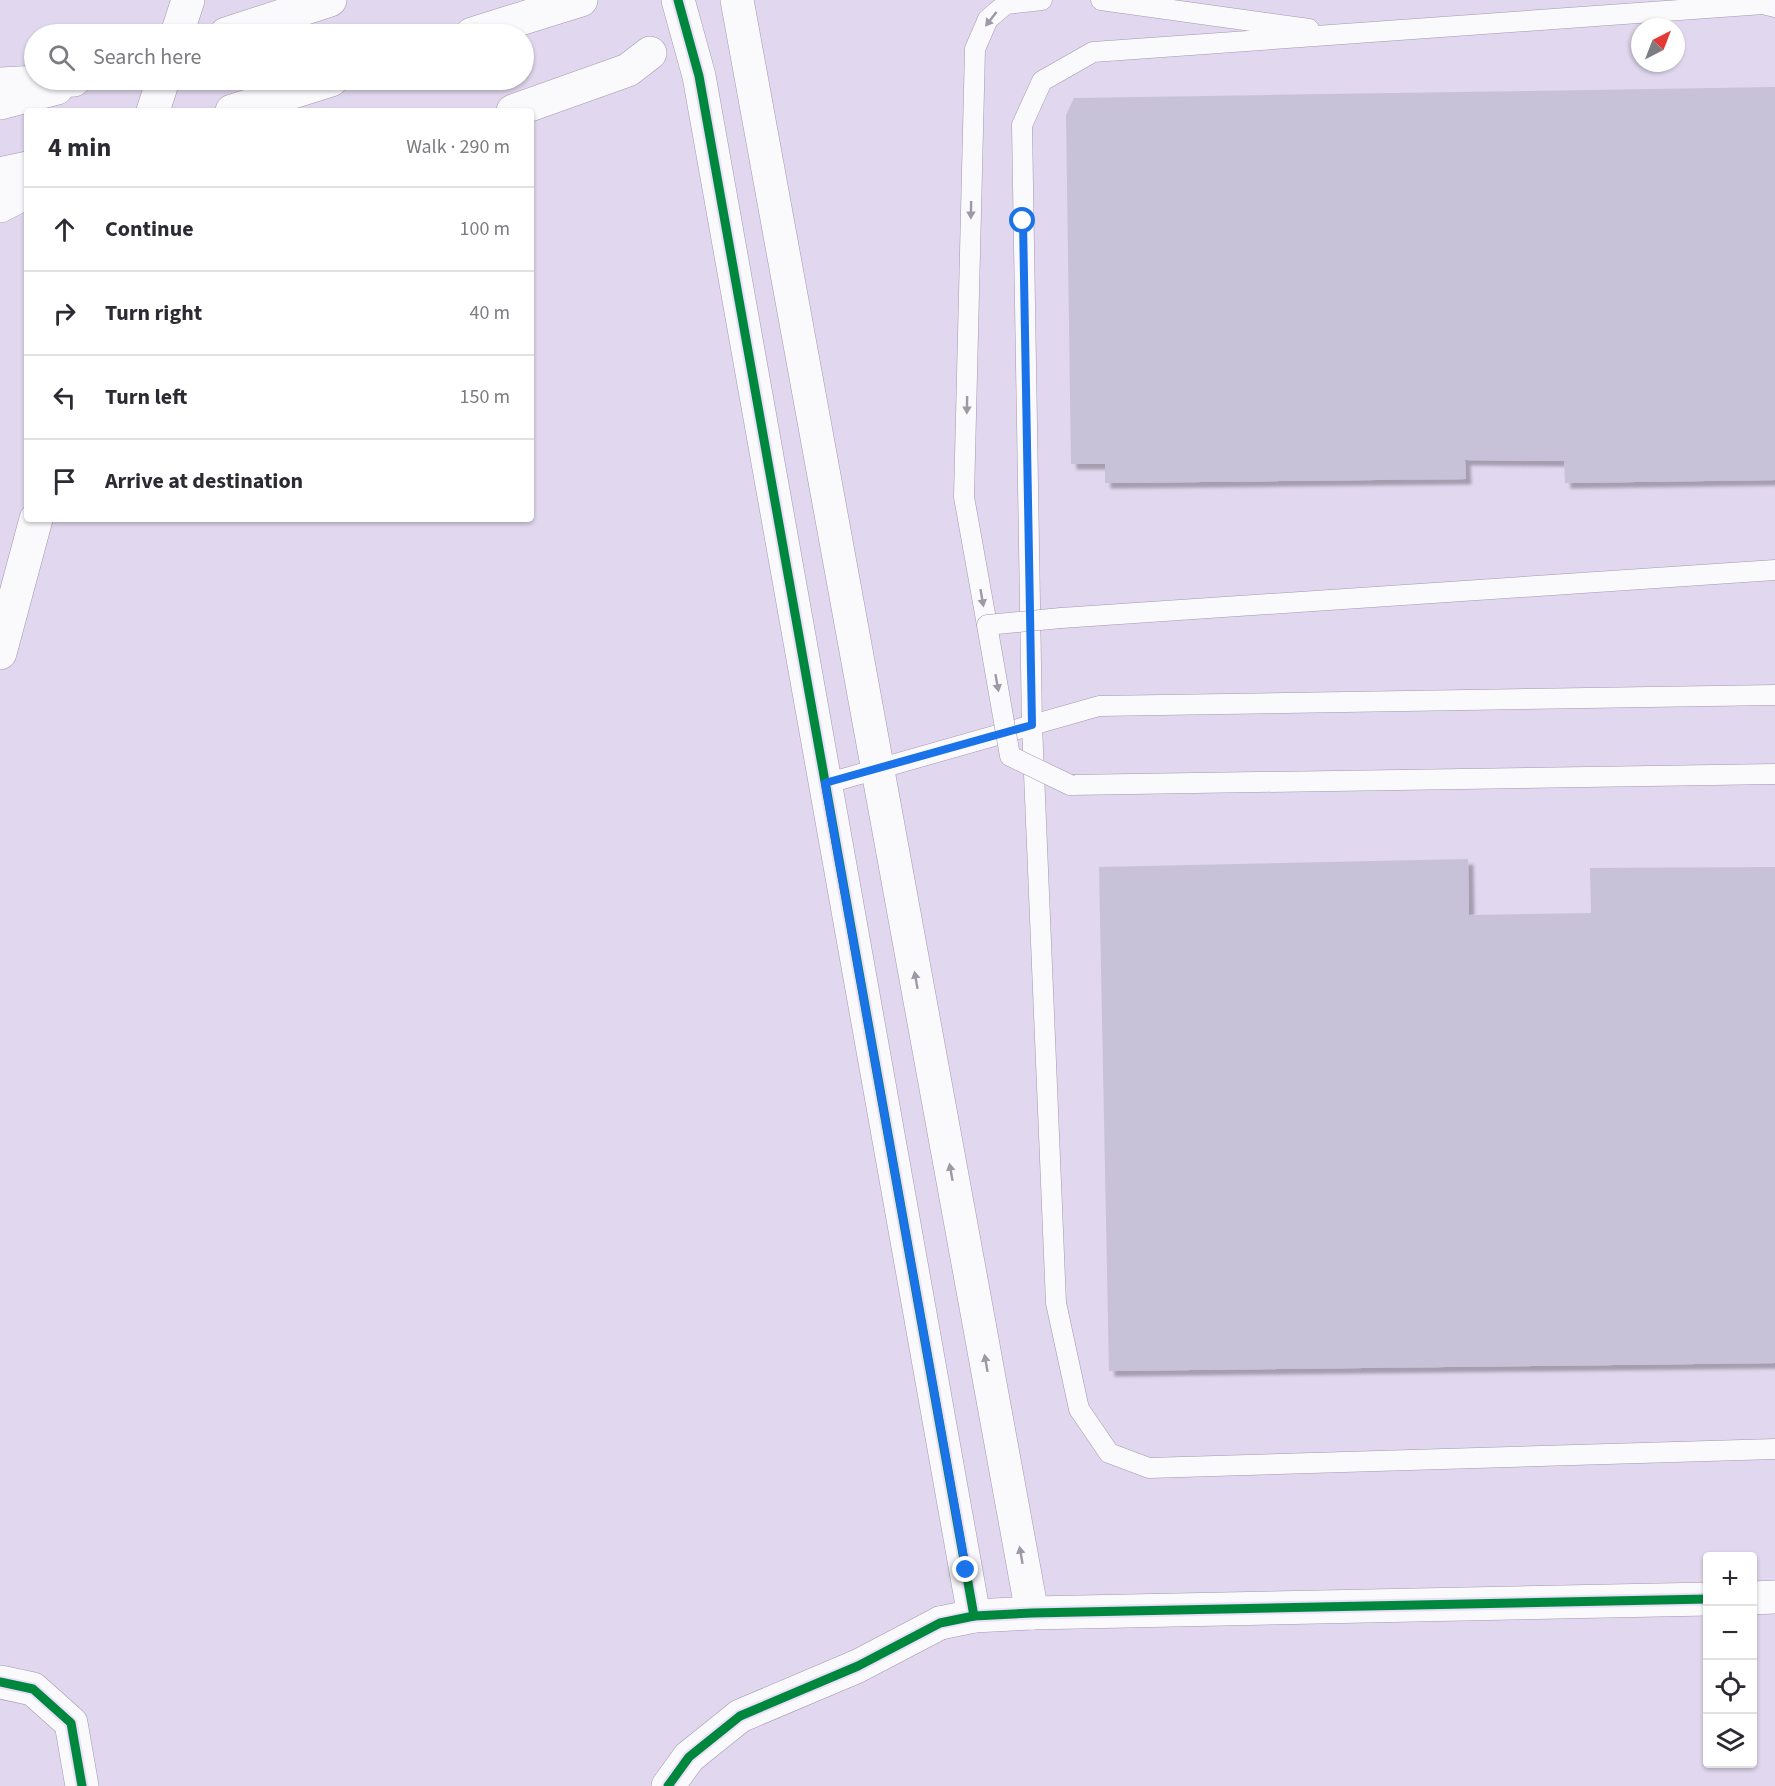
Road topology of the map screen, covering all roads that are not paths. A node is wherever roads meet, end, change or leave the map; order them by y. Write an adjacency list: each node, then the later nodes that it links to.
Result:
1 (188, 0): 10 (street)
2 (330, 0): 11 (street)
3 (580, 0): 12 (street)
4 (678, 0): 36 (street)
5 (736, 0): 34 (street)
6 (1042, 0): 30 (lane, one-way to 30)
7 (1101, 0): 13 (lane)
8 (1775, 7): 9 (lane)
9 (1550, 10): 13 (lane)
10 (180, 24)
11 (257, 24)
12 (504, 24)
13 (1347, 34): 33 (lane)
14 (650, 52): 23 (street)
15 (24, 83): 16 (street)
16 (0, 84)
17 (51, 90): 20 (street)
18 (160, 90): 21 (street)
19 (299, 90): 22 (street)
20 (0, 103)
21 (154, 108)
22 (242, 108)
23 (521, 108)
24 (24, 169): 25 (street)
25 (0, 174)
26 (24, 194): 27 (street)
27 (0, 206)
28 (35, 522): 31 (street)
29 (1775, 570): 30 (lane, bridge)
30 (987, 625): 35 (lane, one-way to 35, bridge)
31 (0, 653)
32 (1775, 695): 33 (lane)
33 (1032, 725): 34 (lane); 37 (lane)
34 (877, 768): 36 (lane); 41 (street, one-way to 34)
35 (1775, 774)
36 (825, 783): 42 (street)
37 (1775, 1449)
38 (1775, 1597): 39 (street)
39 (1757, 1598)
40 (1703, 1599): 41 (street)
41 (1032, 1613): 42 (street)
42 (974, 1616): 45 (street)
43 (0, 1682): 44 (street)
44 (82, 1786)
45 (668, 1786)

